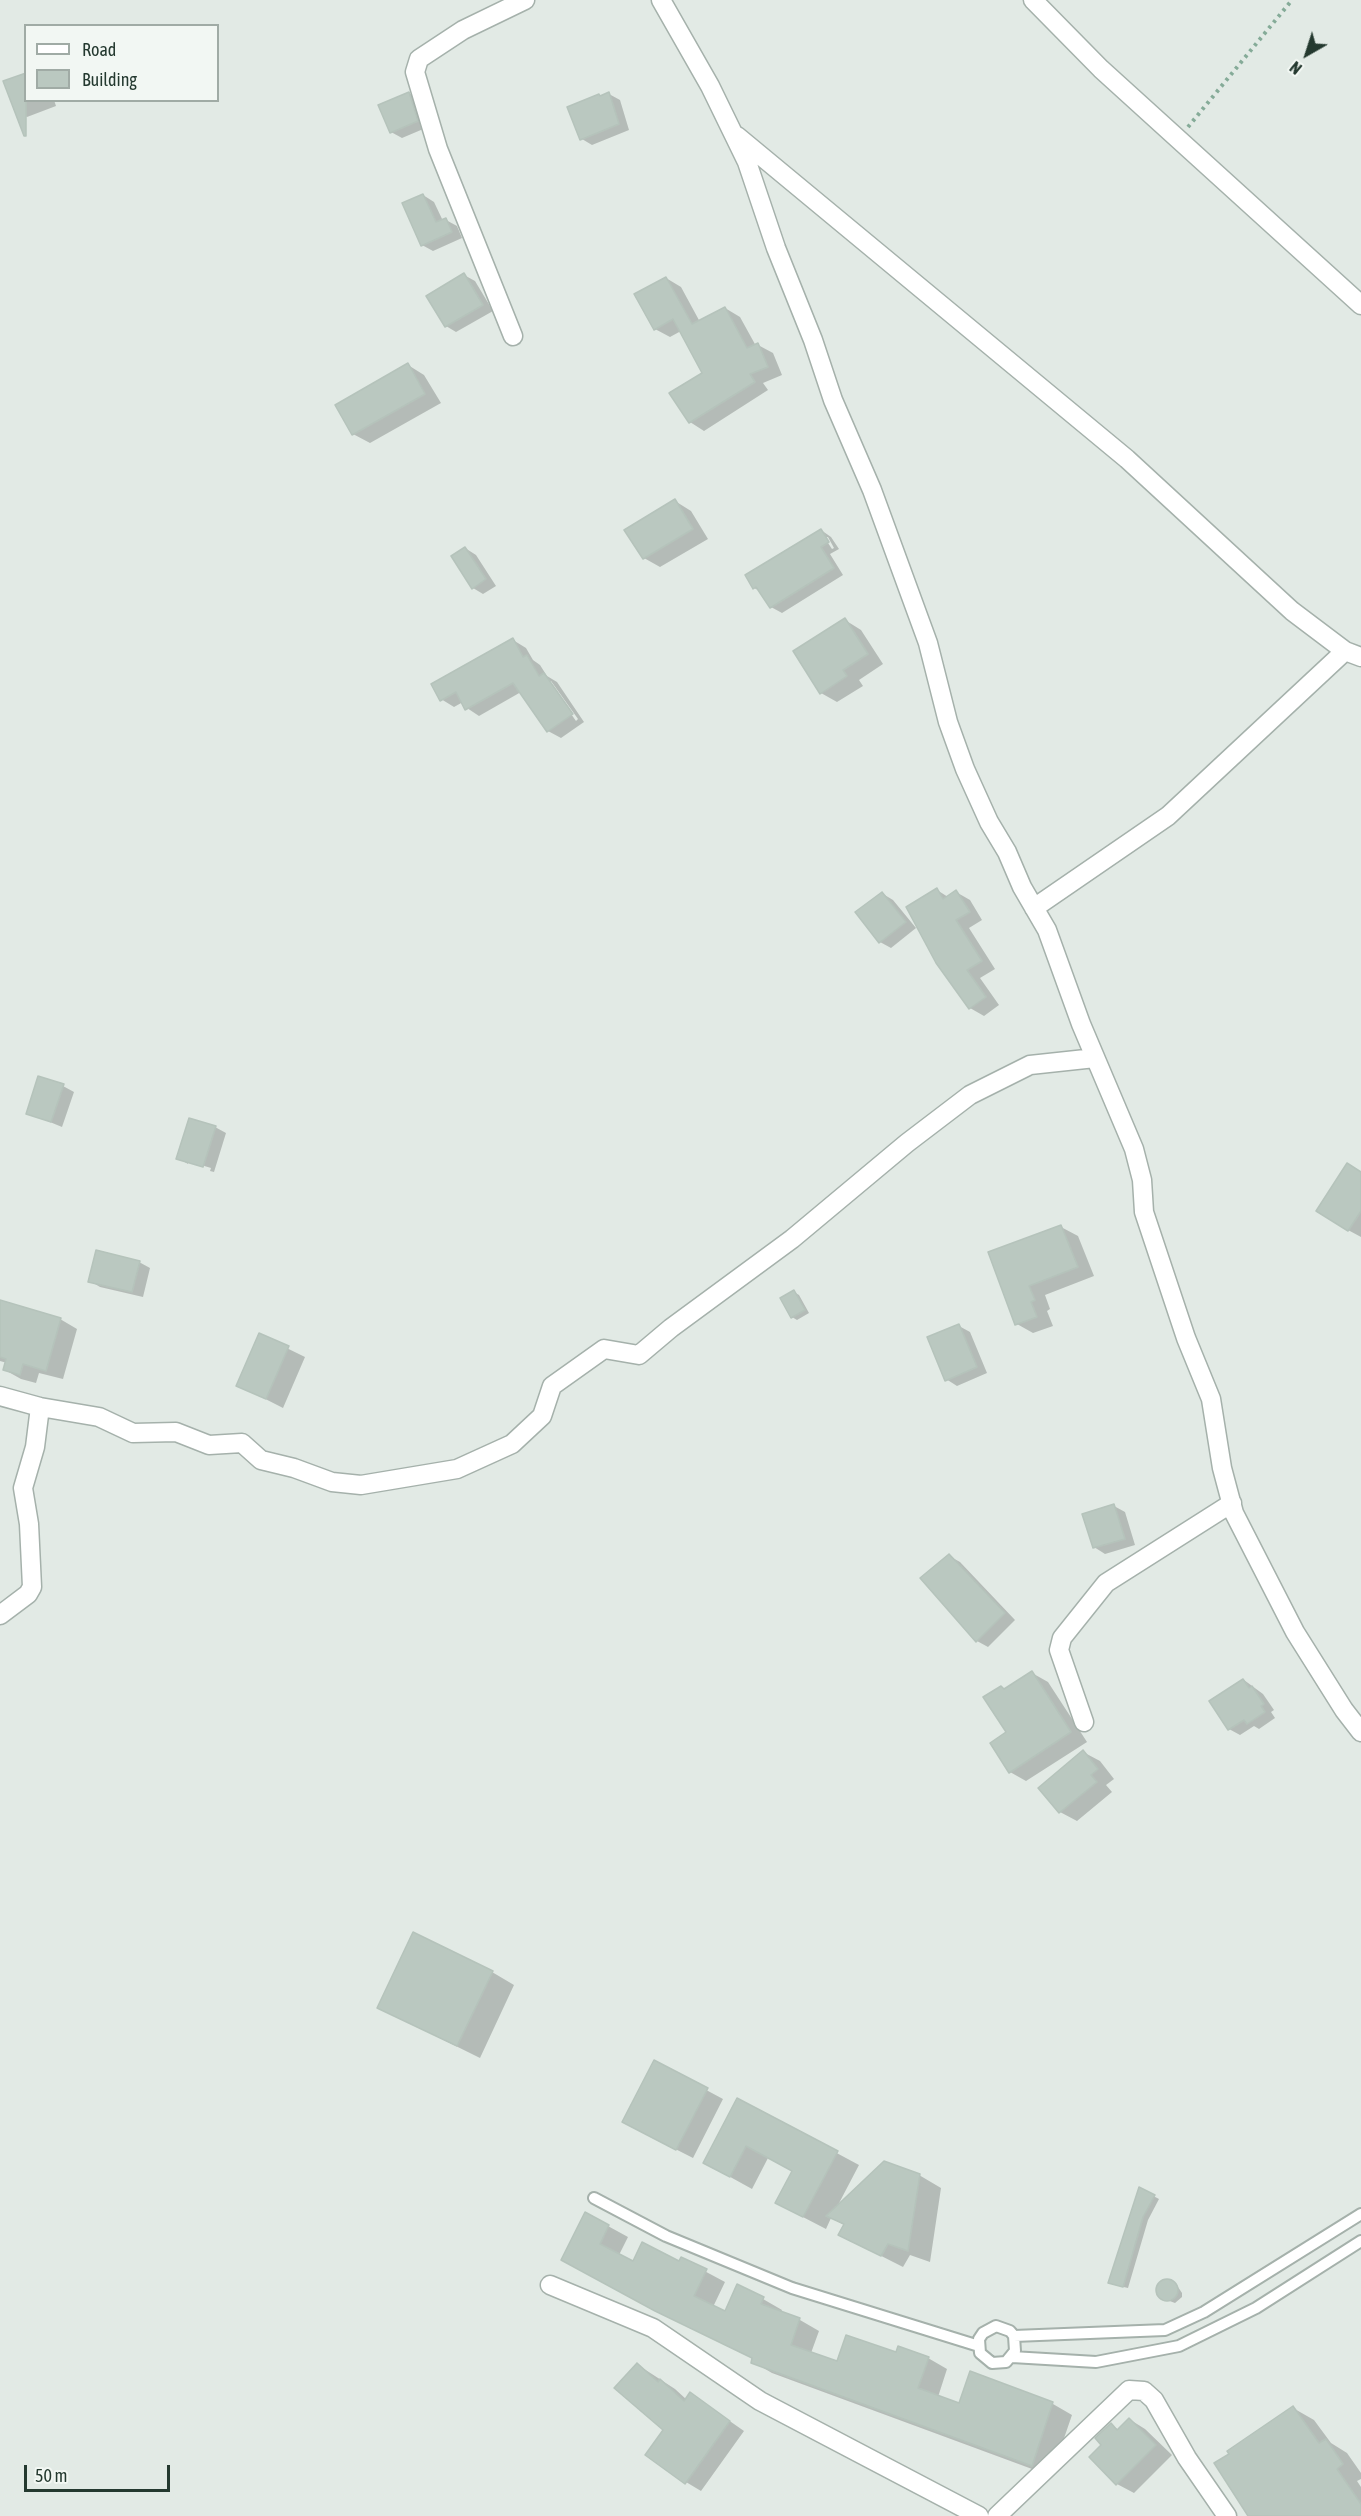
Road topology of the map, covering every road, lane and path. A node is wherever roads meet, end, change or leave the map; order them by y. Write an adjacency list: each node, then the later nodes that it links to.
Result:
1 (525, 0): 8 (street)
2 (661, 0): 5 (street)
3 (1033, 0): 6 (street)
4 (1292, 0): 6 (path)
5 (732, 131): 9 (street); 10 (street)
6 (1179, 139): 7 (street)
7 (1361, 305)
8 (513, 336)
9 (1353, 654): 10 (street)
10 (1034, 908): 11 (street)
11 (1095, 1058): 13 (street); 14 (street)
12 (0, 1396): 13 (street)
13 (40, 1407): 15 (street)
14 (1232, 1503): 16 (street); 17 (street)
15 (0, 1615)
16 (1084, 1722)
17 (1361, 1732)
18 (594, 2198): 23 (lane)
19 (1361, 2214): 22 (lane)
20 (1361, 2241): 24 (lane)
21 (550, 2285): 25 (street)
22 (1014, 2336): 23 (lane); 24 (lane)
23 (979, 2346): 24 (lane)
24 (1012, 2357)
25 (979, 2516)
26 (997, 2516): 27 (street)
27 (1227, 2516)

